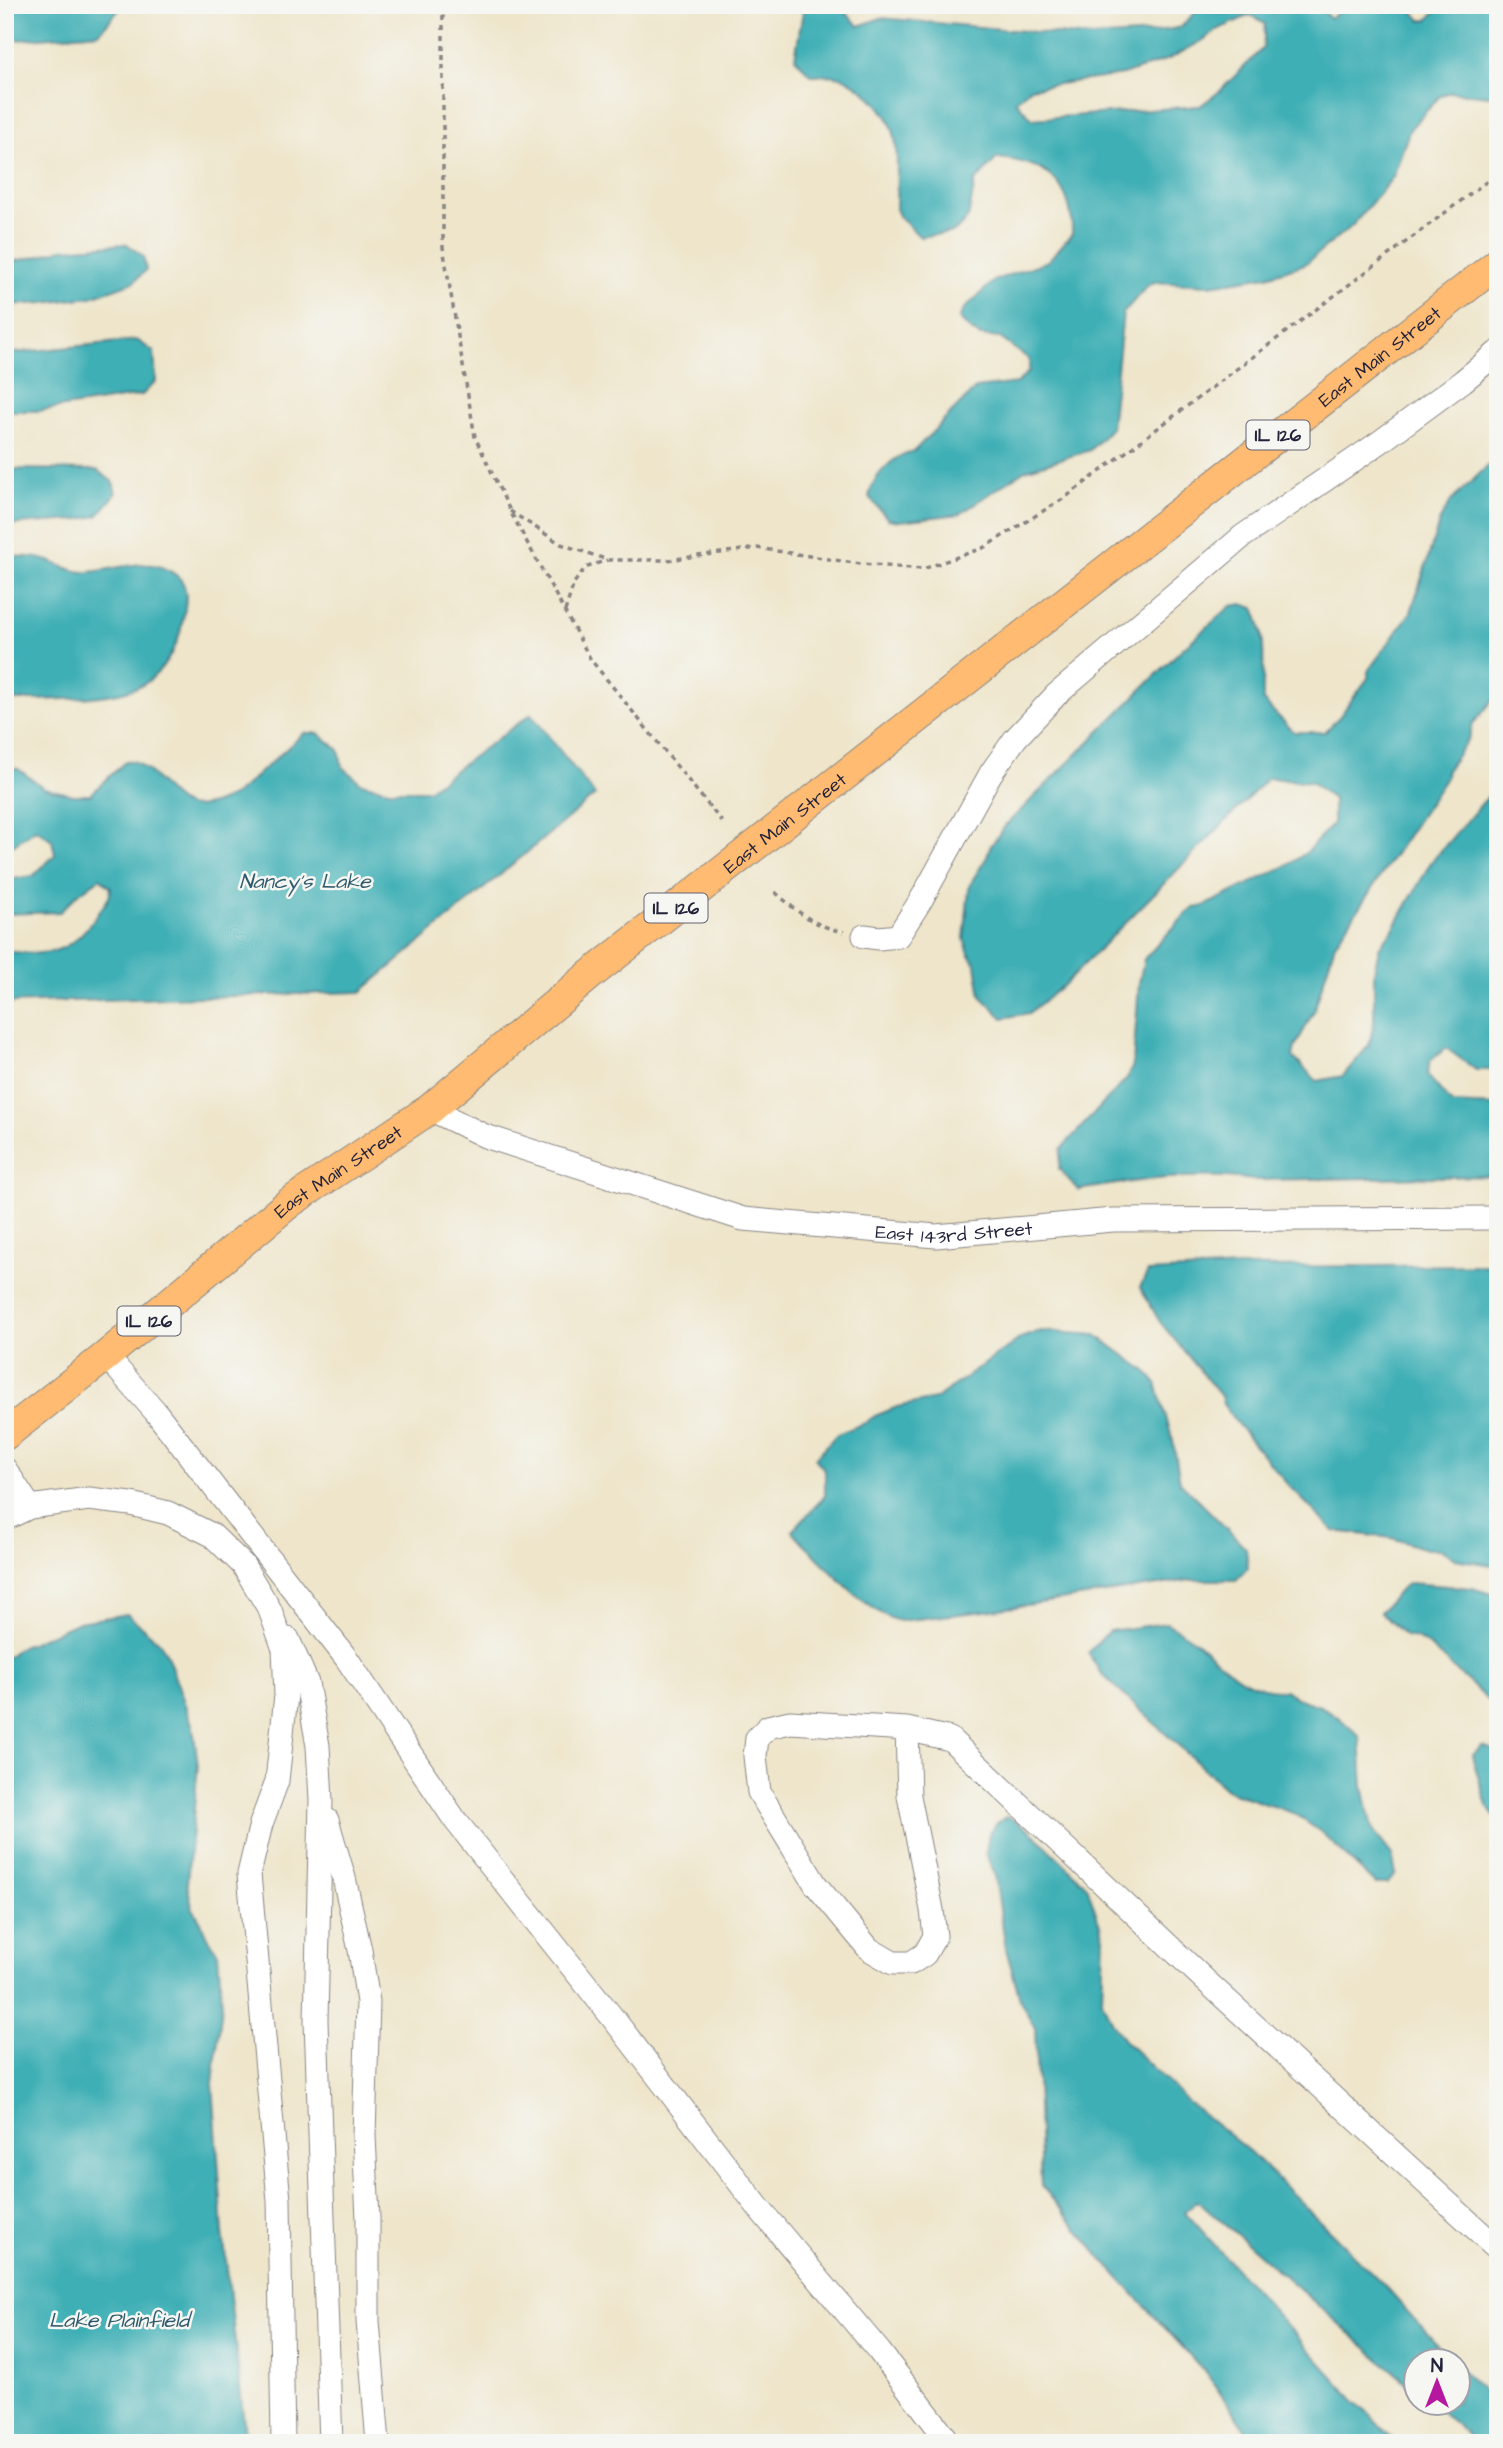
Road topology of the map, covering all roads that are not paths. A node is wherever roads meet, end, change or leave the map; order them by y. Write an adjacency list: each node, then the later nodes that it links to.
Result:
1 (1498, 263): 4 (main road, East Main Street / IL 126)
2 (1498, 352): 3 (street)
3 (864, 936)
4 (430, 1110): 5 (street, East 143rd Street); 6 (main road, East Main Street / IL 126)
5 (1498, 1218)
6 (106, 1356): 7 (main road, East Main Street / IL 126); 18 (street)
7 (5, 1435)
8 (5, 1469): 9 (street)
9 (30, 1507): 10 (street); 11 (street)
10 (5, 1519)
11 (270, 1610): 13 (street); 15 (street)
12 (906, 1729): 12 (street); 14 (street)
13 (321, 1800): 16 (street); 17 (street)
14 (1498, 2249)
15 (283, 2443)
16 (331, 2443)
17 (377, 2443)
18 (950, 2443)

